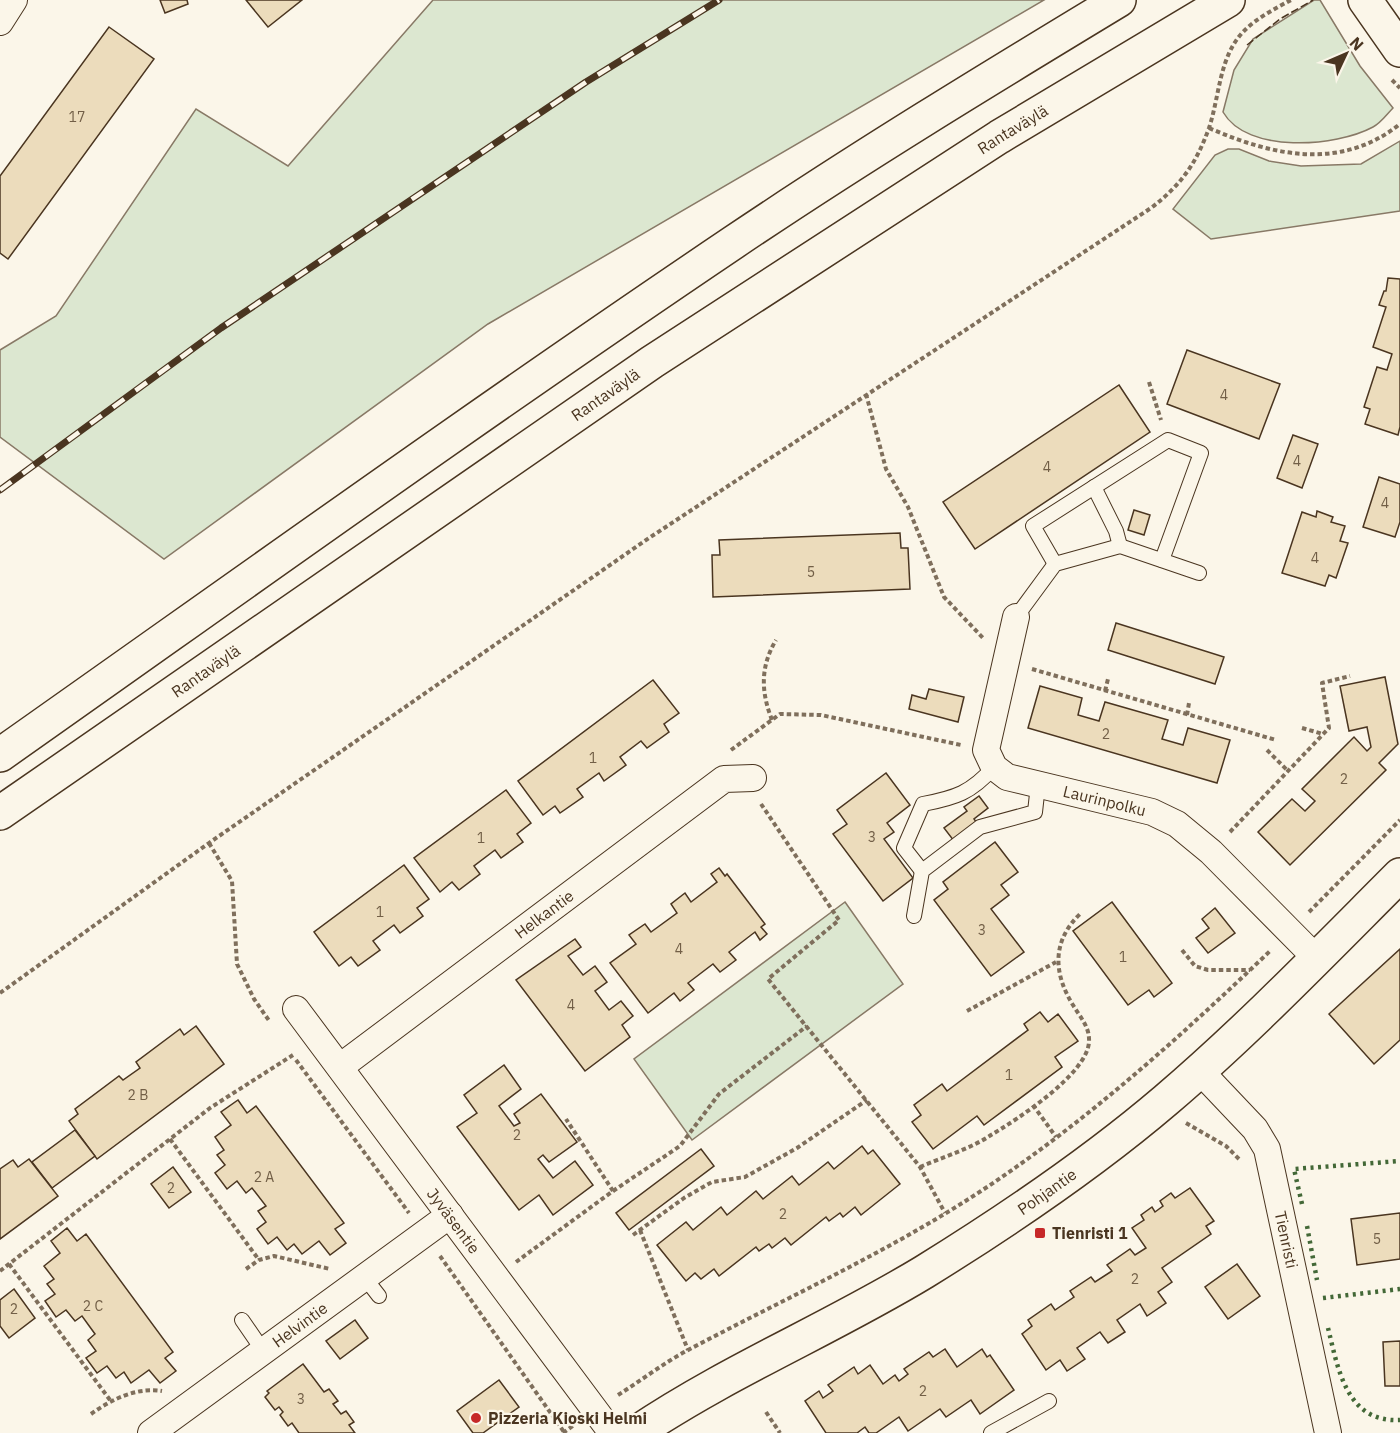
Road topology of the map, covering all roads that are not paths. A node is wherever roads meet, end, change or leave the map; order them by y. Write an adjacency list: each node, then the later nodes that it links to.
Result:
1 (14, 0): 5 (street)
2 (1119, 0): 13 (main road)
3 (1228, 0): 17 (main road, Rantaväylä)
4 (1365, 0): 6 (main road)
5 (0, 22)
6 (1400, 50)
7 (1094, 487): 8 (lane); 9 (lane); 10 (lane)
8 (1120, 546): 9 (lane); 10 (lane)
9 (1162, 560): 11 (lane)
10 (1055, 564): 12 (lane)
11 (1199, 573)
12 (1016, 617): 14 (street)
13 (0, 755)
14 (990, 759): 16 (street, Laurinpolku); 18 (lane)
15 (748, 778): 23 (street, Helkantie)
16 (1038, 785): 18 (lane); 21 (street, Laurinpolku)
17 (0, 813)
18 (922, 871): 20 (lane)
19 (1400, 875): 21 (main road, Pohjantie)
20 (914, 916)
21 (1316, 958): 24 (main road, Pohjantie)
22 (296, 1009): 23 (street, Jyväsentie)
23 (340, 1067): 25 (street, Jyväsentie)
24 (1200, 1071): 31 (main road, Pohjantie); 33 (street, Tienristi)
25 (450, 1215): 27 (street, Helvintie); 30 (street, Jyväsentie)
26 (242, 1320): 27 (lane)
27 (264, 1352): 29 (street, Helvintie)
28 (1049, 1401): 32 (lane)
29 (152, 1433)
30 (612, 1433)
31 (636, 1433)
32 (991, 1433)
33 (1328, 1433)

